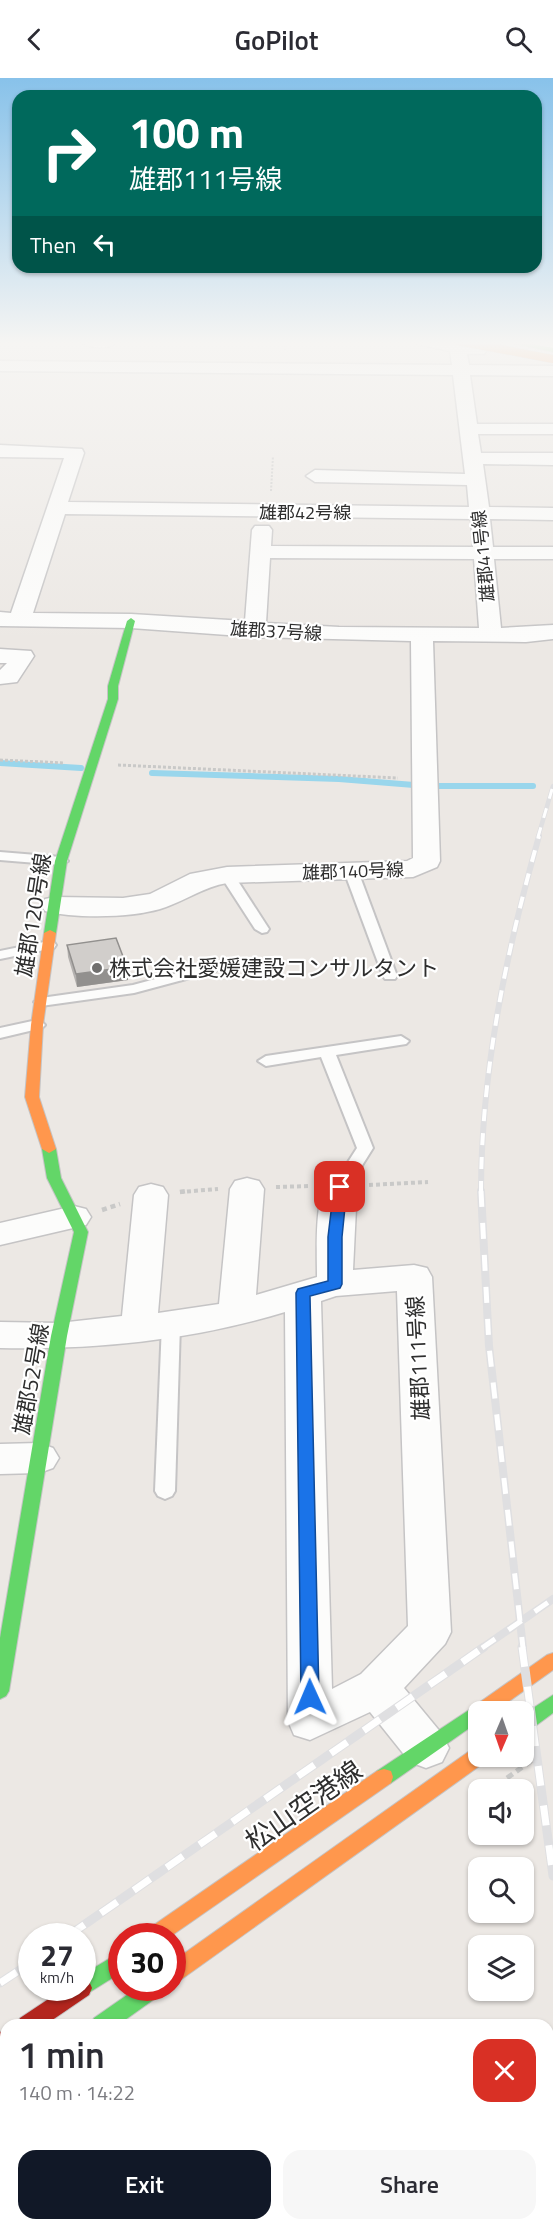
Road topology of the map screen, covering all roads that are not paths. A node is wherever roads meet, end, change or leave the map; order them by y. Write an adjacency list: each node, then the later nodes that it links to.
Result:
1 (469, 441): 5 (street, 雄郡41号線)
2 (0, 451): 8 (street)
3 (553, 459): 5 (street)
4 (384, 460): 5 (street)
5 (473, 467): 7 (street); 12 (street, 雄郡41号線)
6 (46, 473): 8 (street)
7 (315, 476)
8 (66, 480): 9 (street); 10 (street)
9 (87, 486)
10 (57, 508): 11 (street, 雄郡42号線); 17 (street)
11 (267, 512): 12 (street, 雄郡42号線); 14 (street)
12 (480, 514): 13 (street, 雄郡42号線); 15 (street, 雄郡41号線)
13 (553, 514)
14 (260, 552): 15 (street); 19 (street)
15 (483, 553): 16 (street); 22 (street, 雄郡41号線)
16 (553, 553)
17 (10, 619): 18 (street, 雄郡37号線)
18 (131, 621): 19 (street, 雄郡37号線); 26 (street, 雄郡120号線)
19 (255, 630): 21 (street, 雄郡37号線)
20 (553, 632): 22 (street, 雄郡37号線)
21 (422, 635): 22 (street, 雄郡37号線); 27 (street, 雄郡140号線)
22 (491, 635)
23 (0, 656): 24 (street)
24 (0, 677)
25 (0, 856): 26 (lane)
26 (60, 861): 29 (street, 雄郡120号線)
27 (351, 871): 28 (street, 雄郡140号線); 34 (lane)
28 (227, 875): 29 (street, 雄郡140号線); 30 (lane)
29 (56, 905): 31 (street, 雄郡120号線)
30 (262, 929)
31 (49, 945): 32 (lane); 35 (street, 雄郡120号線)
32 (0, 955)
33 (211, 968): 35 (lane)
34 (390, 976)
35 (41, 1002): 36 (street, 雄郡120号線)
36 (37, 1025): 37 (lane); 44 (street, 雄郡120号線)
37 (0, 1033)
38 (401, 1041): 39 (lane)
39 (327, 1053): 40 (lane); 41 (lane)
40 (266, 1061)
41 (340, 1187): 46 (street)
42 (247, 1189): 47 (street)
43 (151, 1195): 48 (street)
44 (74, 1217): 45 (street); 50 (street, 雄郡52号線)
45 (0, 1234)
46 (319, 1288): 47 (street, 雄郡111号線); 56 (street); 56 (street, 雄郡111号線)
47 (236, 1314): 48 (street, 雄郡111号線)
48 (155, 1326): 50 (street, 雄郡111号線); 53 (lane)
49 (0, 1335): 50 (street, 雄郡111号線)
50 (59, 1336): 51 (street, 雄郡52号線)
51 (39, 1458): 52 (street); 54 (street, 雄郡52号線)
52 (0, 1459)
53 (165, 1491)
54 (8, 1597): 57 (street, 雄郡52号線)
55 (553, 1660): 58 (street, 松山空港線)
56 (377, 1687): 63 (street)
57 (0, 1691)
58 (495, 1701)
59 (553, 1703): 60 (street)
60 (534, 1717)
61 (468, 1726): 63 (street, 松山空港線)
62 (468, 1758): 63 (street, 松山空港線)
63 (439, 1762): 64 (street, 松山空港線); 65 (street, 松山空港線)
64 (176, 1923)
65 (186, 1963)
66 (62, 2001): 68 (street)
67 (135, 2001): 69 (street)
68 (36, 2019)
69 (109, 2019)

